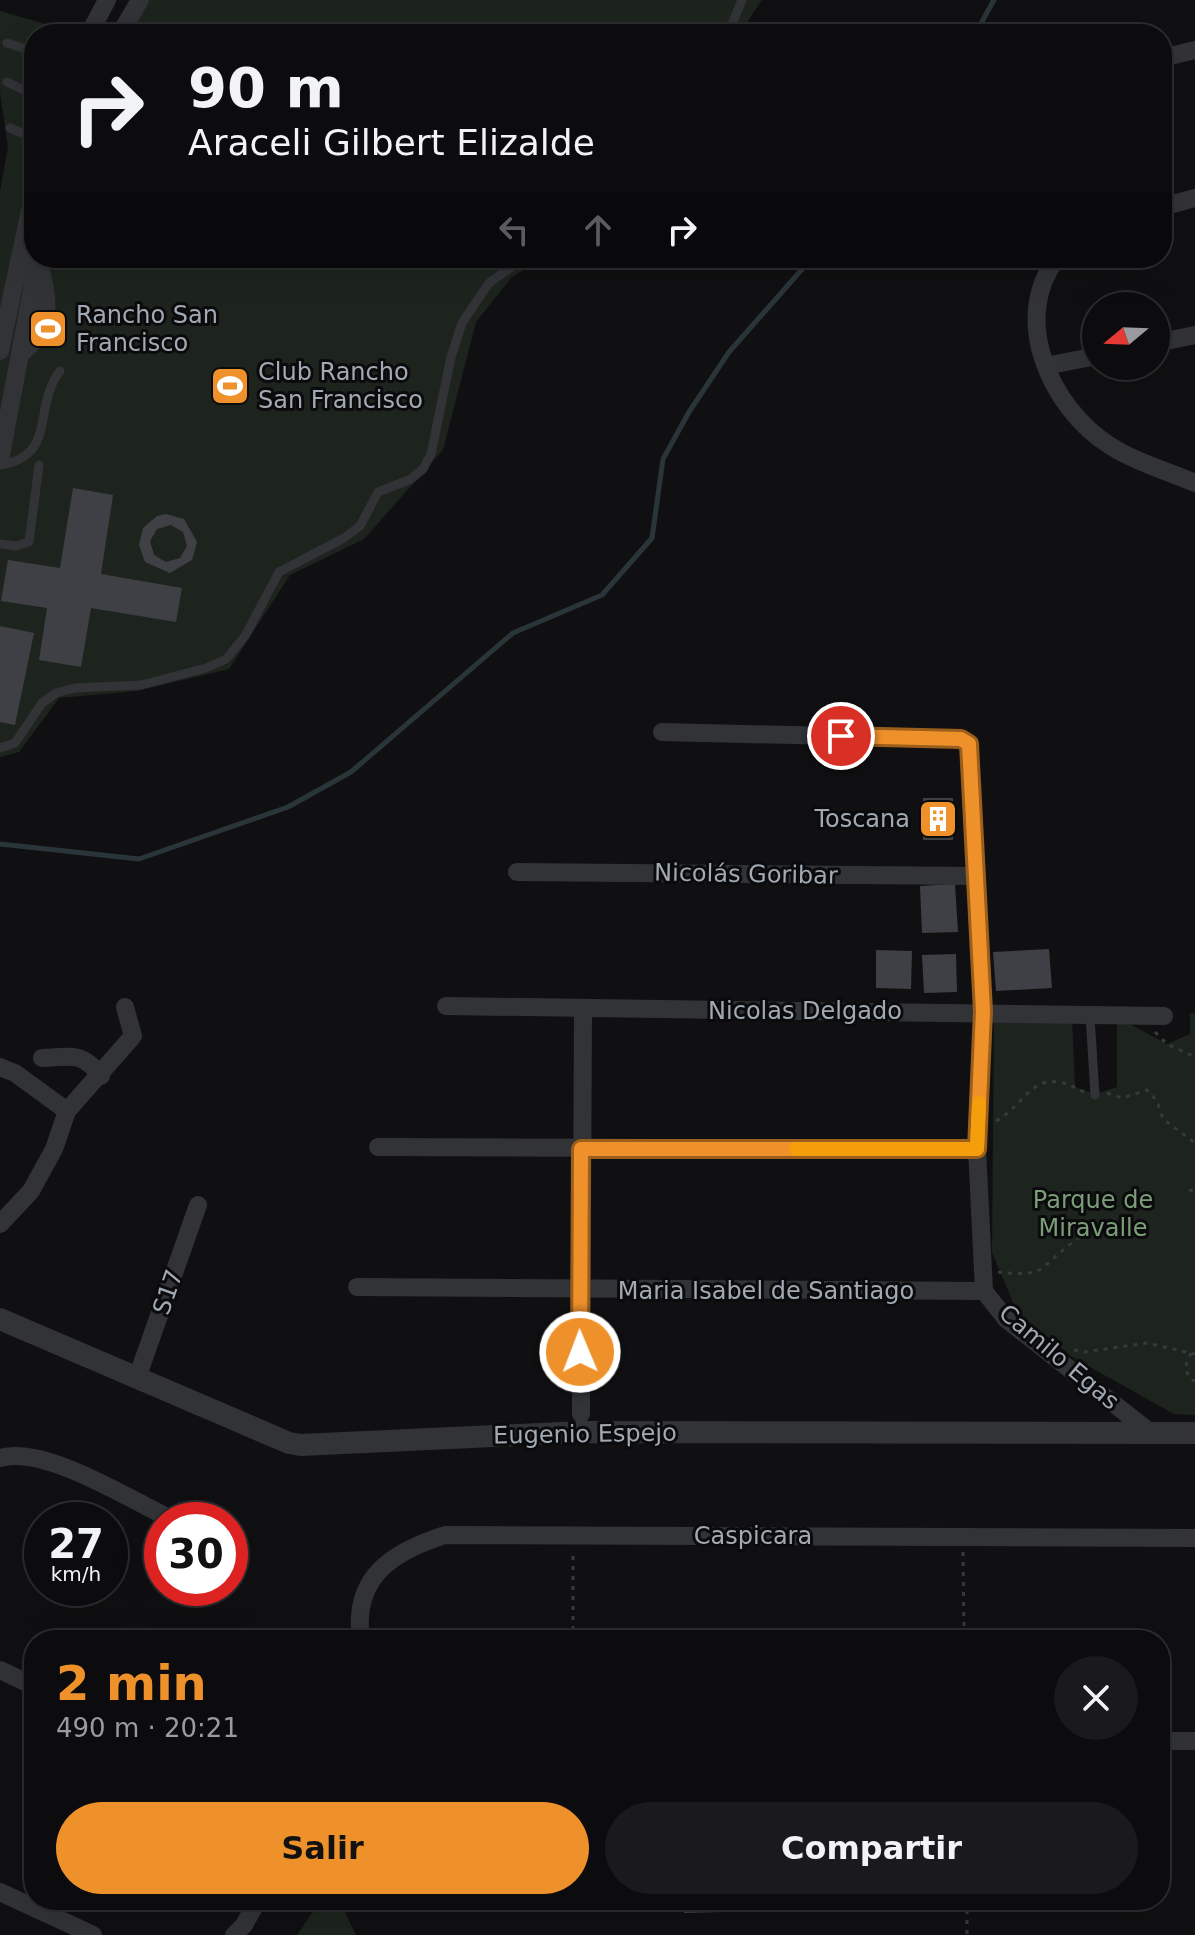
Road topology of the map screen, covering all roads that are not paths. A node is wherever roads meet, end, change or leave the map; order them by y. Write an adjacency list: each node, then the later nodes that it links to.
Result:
1 (107, 0): 4 (street)
2 (140, 0): 5 (street)
3 (742, 0): 6 (lane)
4 (94, 24)
5 (126, 24)
6 (732, 24)
7 (7, 43): 8 (lane)
8 (24, 49)
9 (1195, 50): 10 (street)
10 (1172, 56)
11 (7, 82): 12 (lane)
12 (24, 90)
13 (10, 128): 14 (lane)
14 (24, 134)
15 (1195, 198): 16 (street)
16 (1172, 204)
17 (24, 254): 23 (street)
18 (36, 268): 27 (street)
19 (510, 268): 32 (lane)
20 (1051, 268): 25 (street)
21 (1195, 335): 22 (street)
22 (1170, 340)
23 (0, 351)
24 (1082, 359): 25 (street)
25 (1046, 366): 29 (street)
26 (60, 371): 27 (lane)
27 (0, 463)
28 (39, 465): 30 (lane)
29 (1195, 483)
30 (0, 544)
31 (662, 732): 34 (street, Camilo Egas)
32 (0, 748)
33 (517, 872): 34 (street, Nicolás Goribar)
34 (976, 876): 38 (street, Camilo Egas)
35 (446, 1006): 37 (street, Nicolas Delgado)
36 (125, 1007): 43 (street)
37 (583, 1010): 38 (street, Nicolas Delgado); 47 (street)
38 (983, 1011): 39 (street, Nicolas Delgado); 48 (street, Camilo Egas)
39 (1090, 1016): 40 (street, Nicolas Delgado); 44 (lane)
40 (1164, 1016)
41 (42, 1058): 43 (street)
42 (0, 1067): 45 (street)
43 (101, 1076): 45 (street)
44 (1095, 1095)
45 (67, 1111): 50 (street)
46 (378, 1147): 47 (street)
47 (581, 1149): 48 (street); 52 (street)
48 (977, 1149): 53 (street, Camilo Egas)
49 (198, 1205): 55 (street, S17)
50 (0, 1224)
51 (357, 1287): 52 (street, Maria Isabel de Santiago)
52 (579, 1291): 53 (street, Maria Isabel de Santiago); 56 (street)
53 (984, 1291): 57 (street, Camilo Egas)
54 (0, 1319): 55 (street, Eugenio Espejo)
55 (137, 1378): 57 (street, Eugenio Espejo)
56 (581, 1414)
57 (1151, 1433): 58 (street, Eugenio Espejo)
58 (1195, 1433)
59 (0, 1458): 60 (street)
60 (144, 1506)
61 (1195, 1538): 62 (street, Caspicara)
62 (360, 1630)
63 (0, 1670): 64 (street)
64 (24, 1681)
65 (1170, 1741): 66 (street)
66 (1195, 1741)
67 (0, 1892): 68 (street)
68 (24, 1903)
69 (39, 1910): 71 (street)
70 (252, 1910): 72 (street)
71 (93, 1935)
72 (234, 1935)

